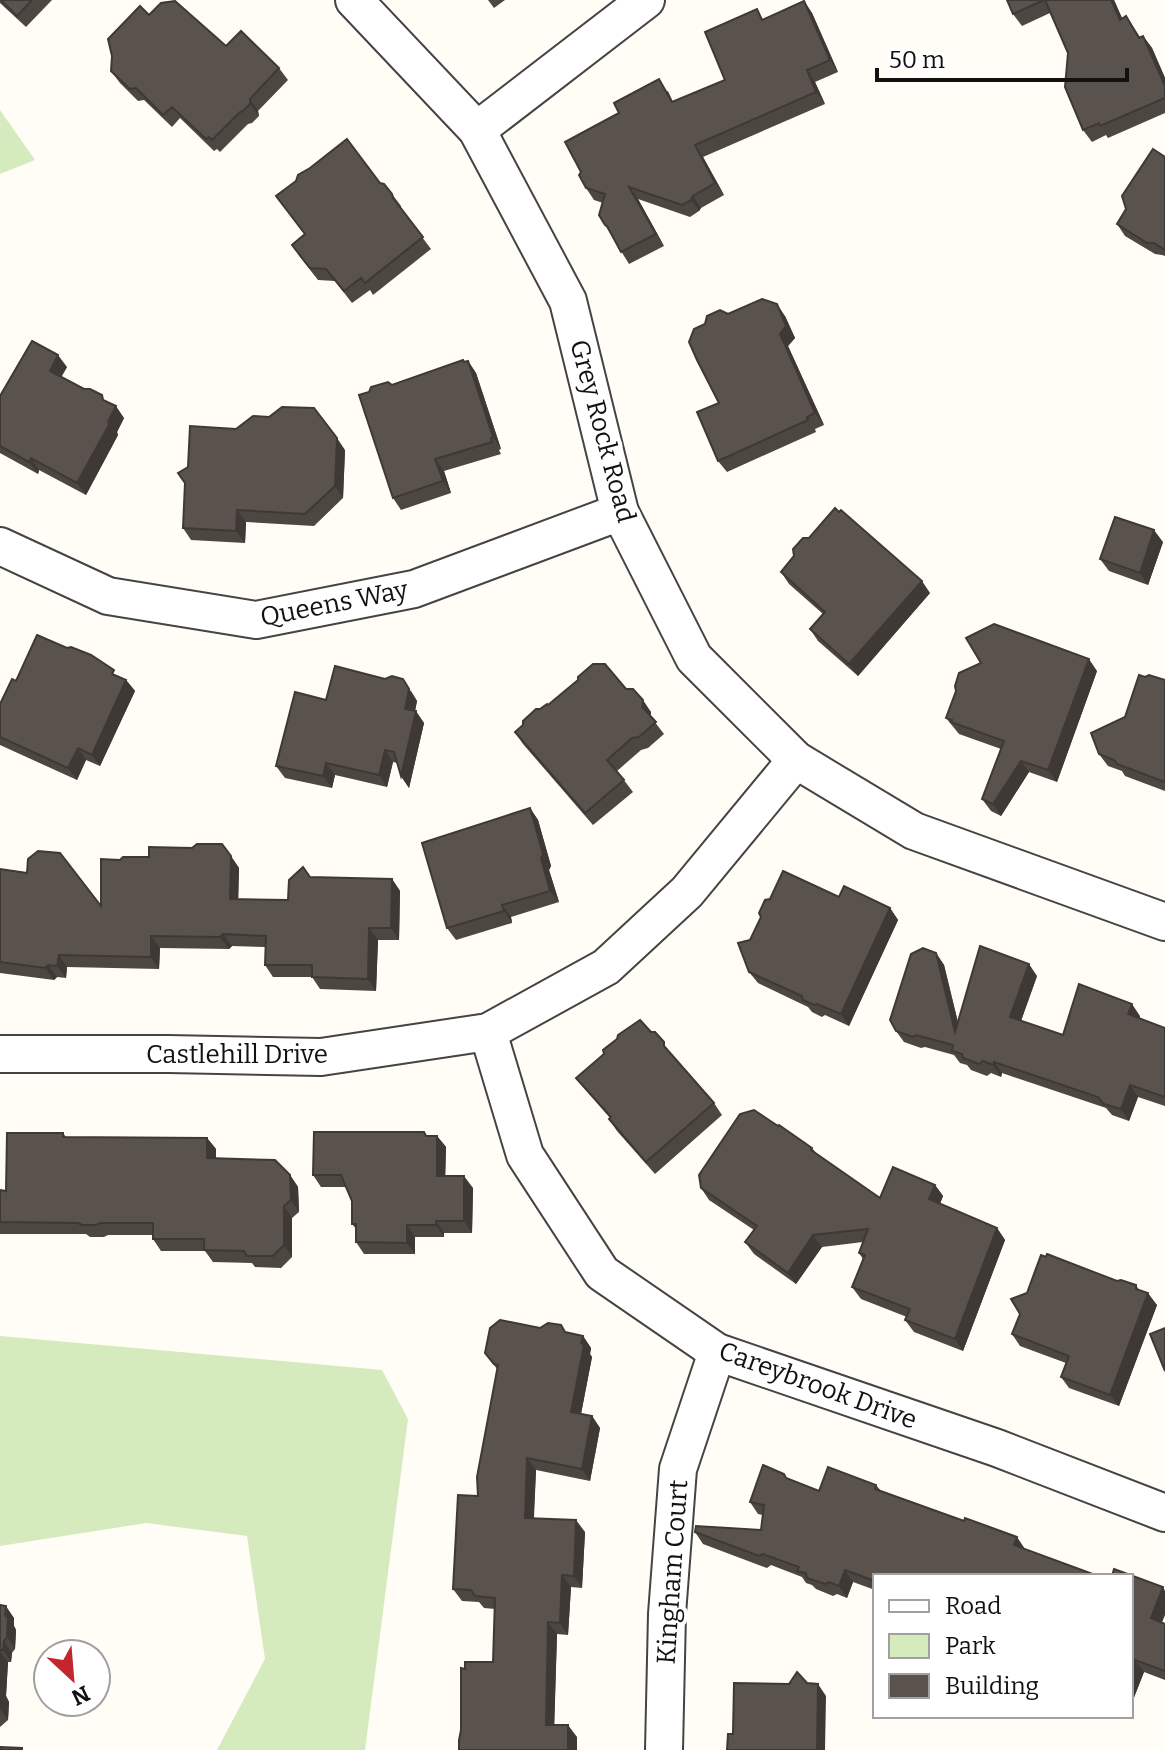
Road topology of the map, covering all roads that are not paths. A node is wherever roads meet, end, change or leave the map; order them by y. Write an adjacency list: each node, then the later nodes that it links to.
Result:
1 (354, 0): 3 (street, Grey Rock Road)
2 (646, 0): 3 (street)
3 (477, 130): 4 (street, Grey Rock Road)
4 (620, 512): 5 (street, Queens Way); 6 (street, Grey Rock Road)
5 (0, 546)
6 (796, 760): 7 (street, Grey Rock Road); 8 (street, Castlehill Drive)
7 (1165, 922)
8 (488, 1032): 9 (street, Castlehill Drive); 10 (street, Careybrook Drive)
9 (0, 1054)
10 (717, 1352): 11 (street, Careybrook Drive); 12 (street, Kingham Court)
11 (1165, 1513)
12 (664, 1750)

